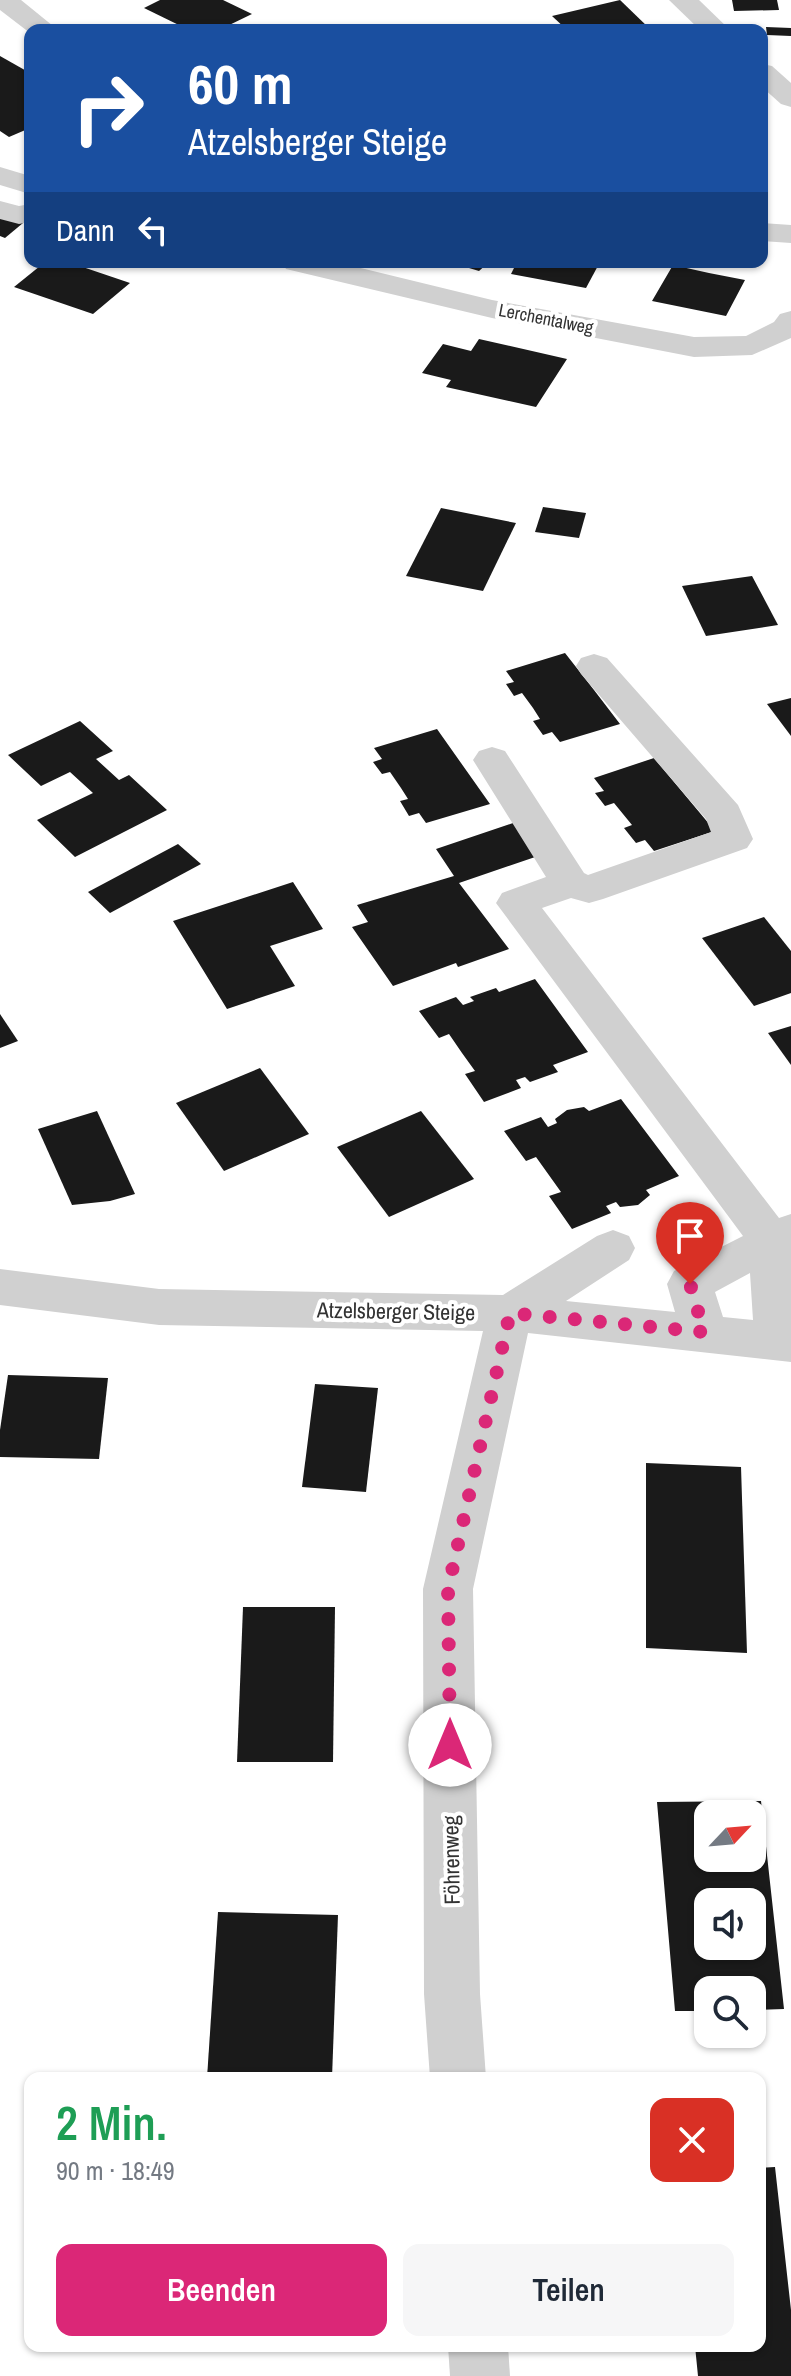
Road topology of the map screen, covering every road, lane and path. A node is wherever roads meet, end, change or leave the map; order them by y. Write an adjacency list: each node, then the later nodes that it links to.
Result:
1 (4, 0): 3 (street)
2 (683, 0): 4 (street)
3 (36, 24)
4 (709, 24)
5 (768, 77): 6 (street)
6 (791, 98)
7 (0, 176): 8 (street)
8 (24, 183)
9 (0, 210): 10 (street)
10 (24, 214)
11 (768, 232): 12 (street)
12 (791, 234)
13 (322, 268): 14 (street, Lerchentalweg)
14 (791, 321)
15 (594, 666): 17 (street)
16 (492, 760): 17 (street)
17 (570, 883): 18 (street)
18 (781, 1236): 22 (street); 23 (street)
19 (613, 1248): 21 (street)
20 (0, 1287): 21 (street, Atzelsberger Steige)
21 (510, 1313): 22 (street, Atzelsberger Steige); 24 (street, Föhrenweg)
22 (704, 1332): 23 (street, Atzelsberger Steige)
23 (784, 1342)
24 (458, 2072)
25 (478, 2352): 26 (street)
26 (480, 2376)

